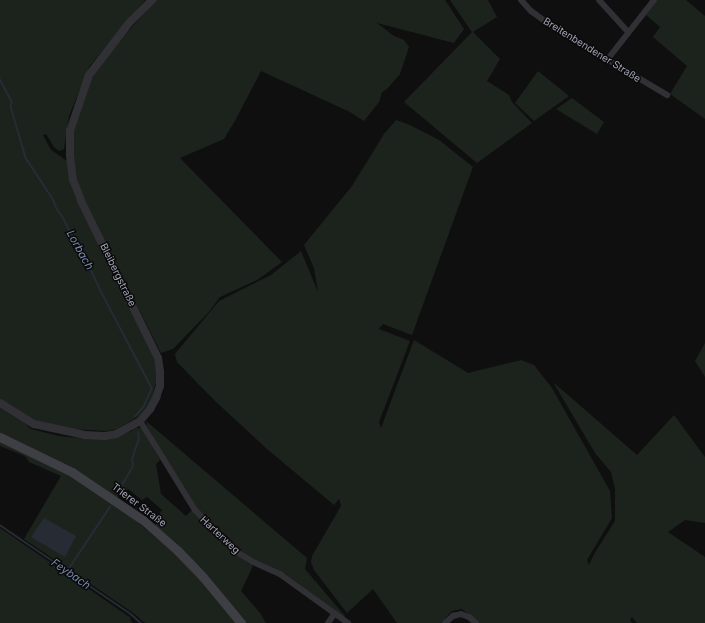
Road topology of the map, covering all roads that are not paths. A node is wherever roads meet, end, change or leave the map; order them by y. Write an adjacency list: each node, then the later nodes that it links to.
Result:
1 (152, 0): 9 (street, Bleibergstraße)
2 (521, 0): 6 (street, Breitenbendener Straße)
3 (599, 0): 5 (street)
4 (654, 0): 5 (street)
5 (628, 32): 6 (street)
6 (607, 60): 7 (street, Breitenbendener Straße)
7 (667, 95)
8 (0, 403): 9 (street, Bleibergstraße)
9 (140, 421): 11 (street, Harterweg)
10 (0, 437): 12 (main road, Trierer Straße)
11 (335, 613): 13 (street); 14 (street, Harterweg)
12 (241, 623)
13 (328, 623)
14 (348, 623)
15 (445, 623): 16 (street)
16 (476, 623)

